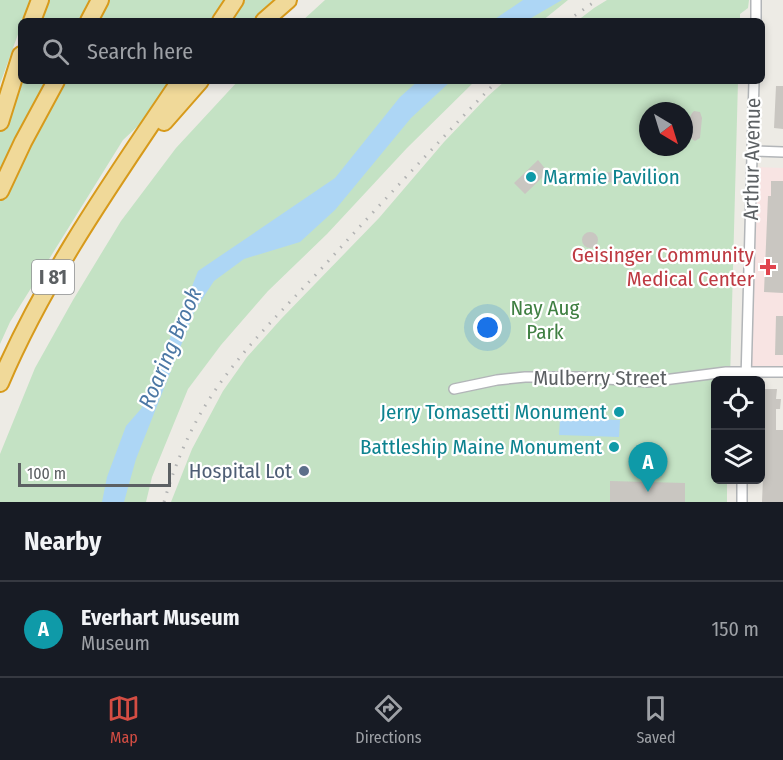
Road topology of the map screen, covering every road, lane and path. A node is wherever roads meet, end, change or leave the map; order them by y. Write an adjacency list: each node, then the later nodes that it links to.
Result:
1 (40, 0): 6 (highway)
2 (100, 0): 7 (highway)
3 (235, 0): 8 (highway)
4 (288, 0): 9 (highway)
5 (756, 0): 10 (street)
6 (33, 18)
7 (91, 18)
8 (223, 18)
9 (267, 18)
10 (756, 18)
11 (18, 65): 16 (highway)
12 (54, 84): 20 (highway)
13 (178, 84): 19 (highway, I 81)
14 (197, 84): 19 (highway)
15 (754, 84): 17 (street, Arthur Avenue)
16 (0, 122)
17 (753, 151): 18 (street); 22 (street, Arthur Avenue)
18 (783, 152)
19 (116, 177): 23 (highway, I 81)
20 (0, 191)
21 (783, 372): 22 (street, Mulberry Street)
22 (746, 376): 24 (street, Mulberry Street)
23 (0, 383)
24 (454, 389)
25 (742, 484): 26 (street)
26 (741, 502)

